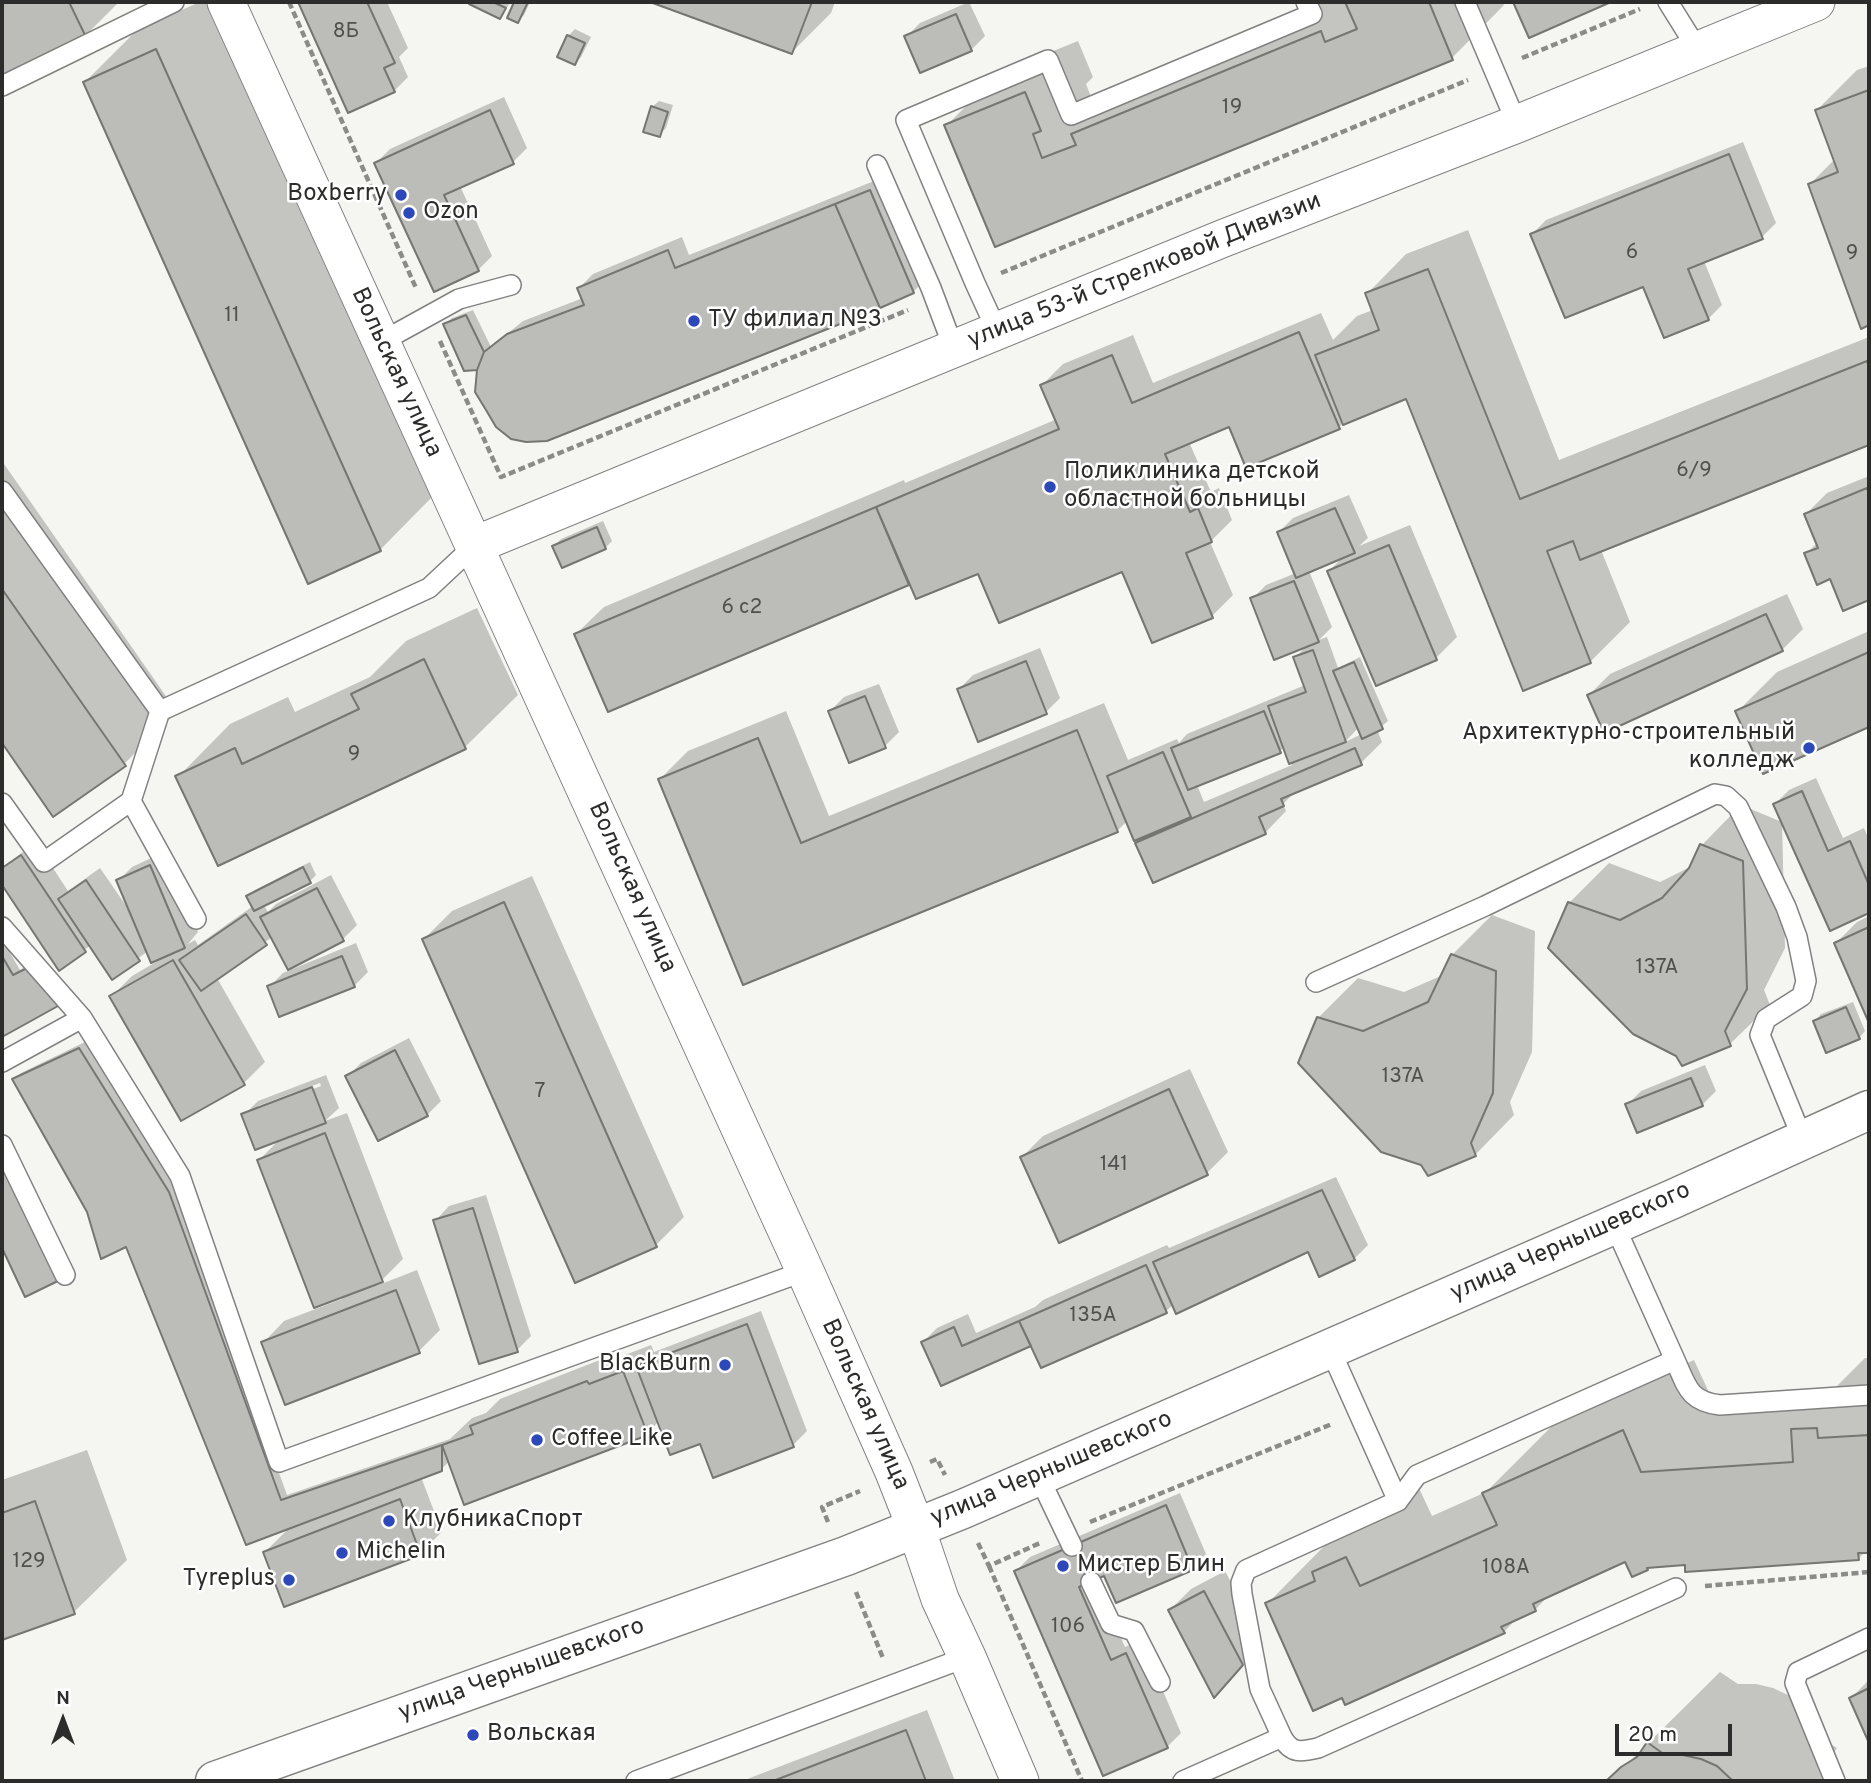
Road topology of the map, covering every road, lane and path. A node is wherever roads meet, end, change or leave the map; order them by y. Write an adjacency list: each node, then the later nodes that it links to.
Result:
1 (174, 2): 11 (lane)
2 (226, 2): 19 (street, Вольская улица)
3 (289, 2): 17 (path)
4 (1306, 2): 14 (lane)
5 (1465, 2): 10 (lane)
6 (1668, 2): 9 (lane)
7 (1816, 2): 9 (street, улица 53-й Стрелковой Дивизии)
8 (1644, 7): 10 (path)
9 (1698, 50): 12 (street, улица 53-й Стрелковой Дивизии)
10 (1494, 70): 12 (lane); 14 (path)
11 (2, 86)
12 (1517, 124): 18 (street, улица 53-й Стрелковой Дивизии)
13 (877, 166): 16 (lane)
14 (975, 283): 18 (lane)
15 (511, 285): 17 (lane)
16 (935, 299): 17 (path); 20 (lane)
17 (429, 316): 19 (lane)
18 (998, 331): 20 (street, улица 53-й Стрелковой Дивизии)
19 (380, 342): 22 (street, Вольская улица)
20 (954, 349): 22 (street, улица 53-й Стрелковой Дивизии)
21 (2, 492): 23 (lane)
22 (475, 545): 23 (lane); 35 (street, Вольская улица)
23 (160, 711): 24 (lane)
24 (131, 801): 25 (lane); 26 (lane)
25 (2, 803)
26 (196, 919)
27 (2, 927): 29 (lane)
28 (1317, 982): 32 (lane)
29 (82, 1018): 30 (lane); 35 (lane)
30 (2, 1062)
31 (1869, 1110): 32 (main road, улица Чернышевского)
32 (1803, 1140): 34 (main road, улица Чернышевского)
33 (2, 1145): 36 (lane)
34 (1614, 1224): 37 (main road, улица Чернышевского); 38 (lane)
35 (804, 1271): 42 (street, Вольская улица)
36 (65, 1275)
37 (1330, 1349): 40 (main road, улица Чернышевского); 41 (lane)
38 (1675, 1360): 39 (lane); 41 (lane)
39 (1869, 1395)
40 (1039, 1477): 42 (main road, улица Чернышевского); 43 (lane)
41 (1398, 1501): 51 (lane)
42 (916, 1528): 49 (street, Вольская улица); 53 (main road, улица Чернышевского)
43 (1072, 1546)
44 (989, 1566): 56 (path)
45 (1869, 1572): 47 (path)
46 (1091, 1582): 50 (lane)
47 (1676, 1588): 51 (lane)
48 (1869, 1638): 58 (lane)
49 (967, 1657): 54 (lane); 55 (street, Вольская улица)
50 (1160, 1682)
51 (1282, 1737): 52 (lane)
52 (1211, 1776): 57 (lane)
53 (215, 1781)
54 (636, 1781)
55 (1020, 1781)
56 (1082, 1781)
57 (1183, 1781)
58 (1835, 1781)

